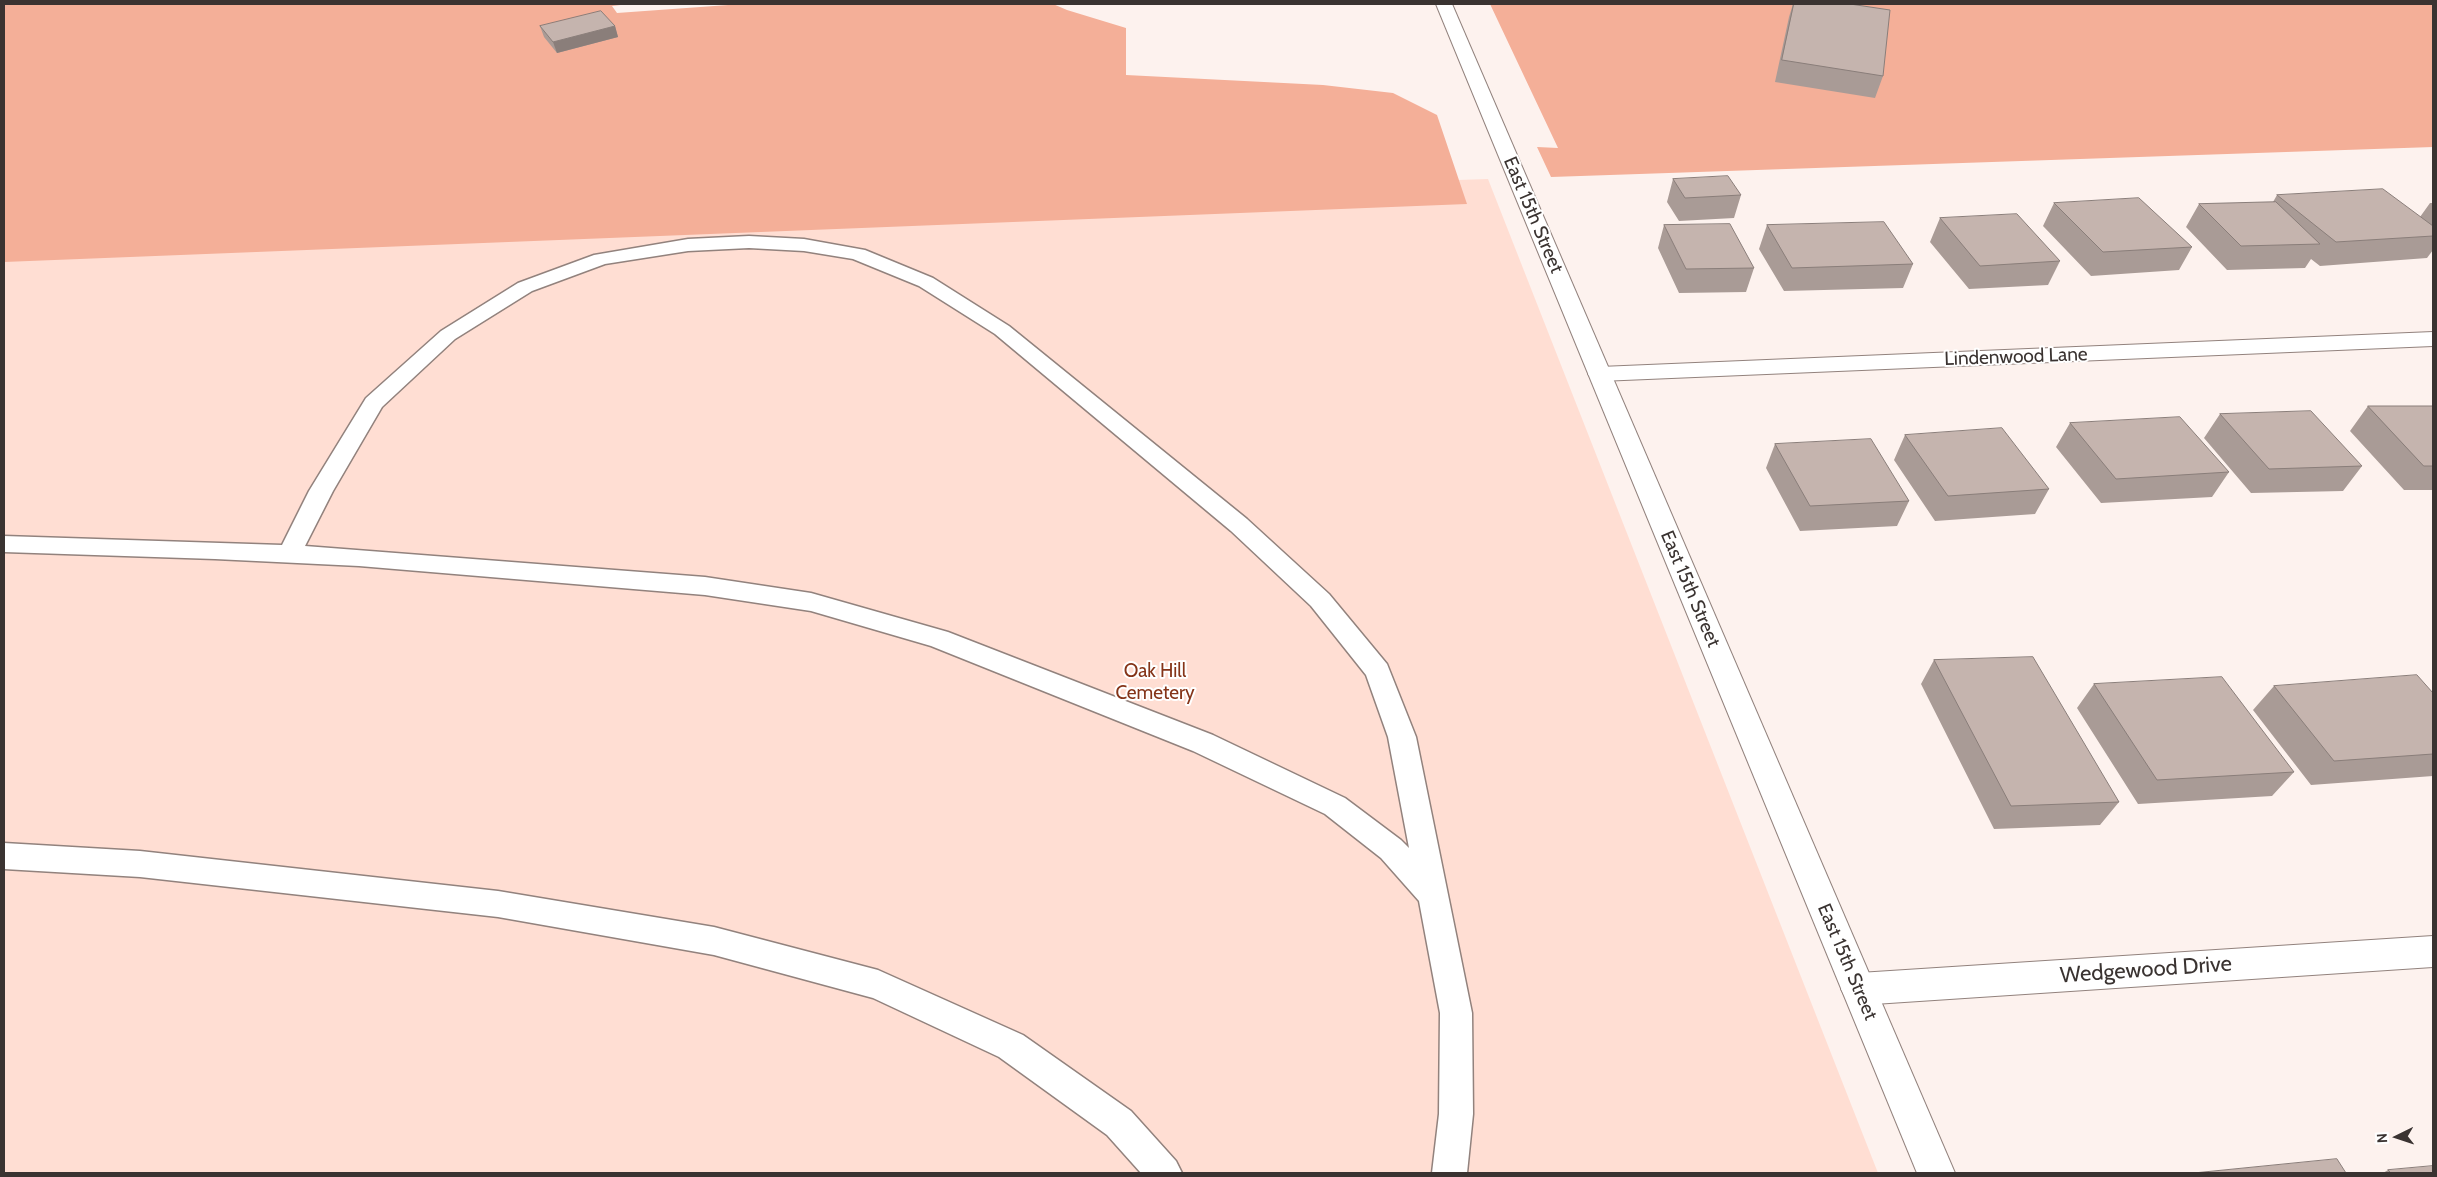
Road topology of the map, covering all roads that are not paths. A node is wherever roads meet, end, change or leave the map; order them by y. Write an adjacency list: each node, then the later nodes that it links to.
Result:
1 (1444, 4): 3 (main road, East 15th Street)
2 (2433, 339): 3 (main road, Lindenwood Lane)
3 (1600, 374): 9 (main road, East 15th Street)
4 (4, 544): 5 (lane)
5 (289, 554): 7 (lane); 7 (lane)
6 (4, 856): 10 (lane)
7 (1434, 897): 11 (lane)
8 (2433, 951): 9 (main road, Wedgewood Drive)
9 (1859, 989): 12 (main road, East 15th Street)
10 (1164, 1173)
11 (1450, 1173)
12 (1936, 1173)

